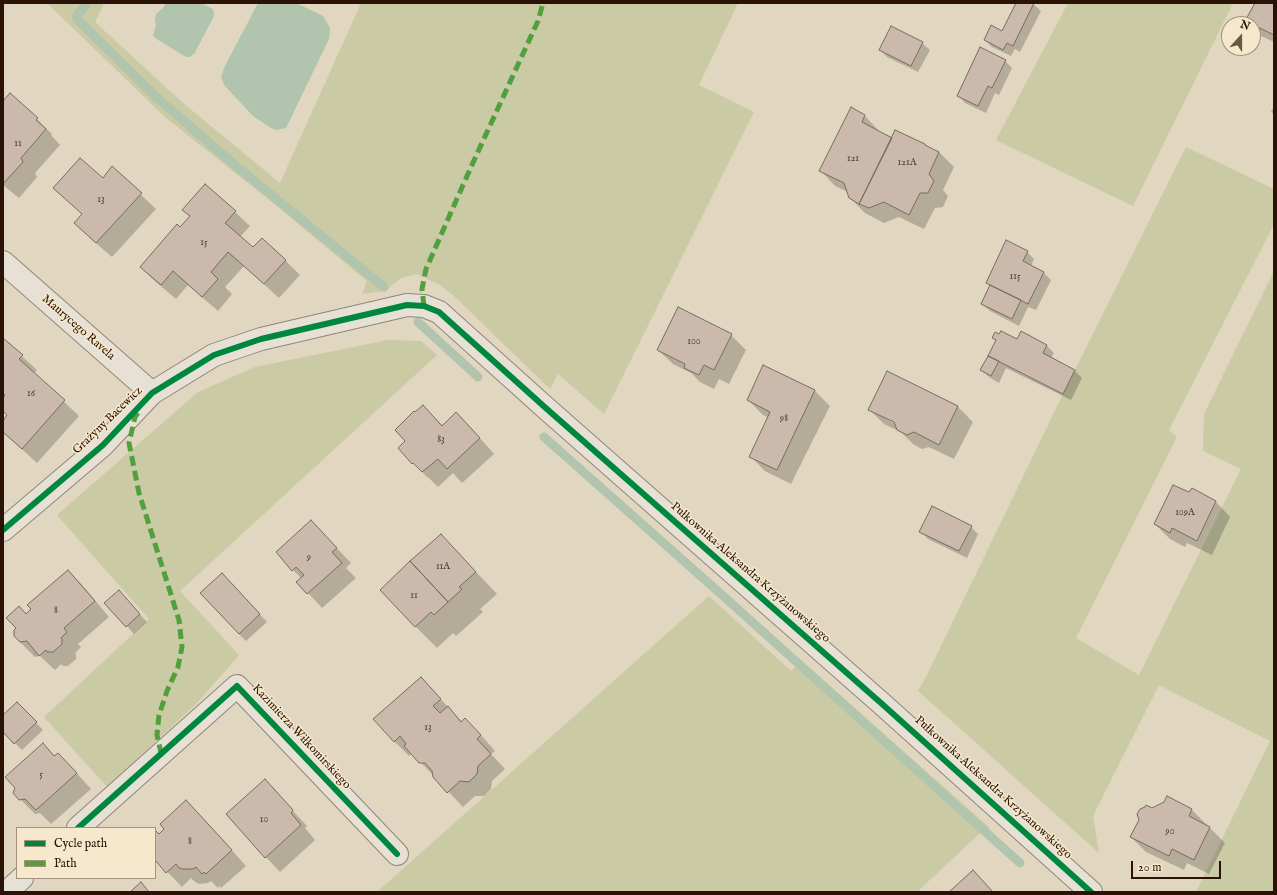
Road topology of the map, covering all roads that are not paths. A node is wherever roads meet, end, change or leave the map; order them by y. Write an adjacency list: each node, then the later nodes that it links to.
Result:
1 (3, 262): 3 (street, Maurycego Ravela)
2 (380, 312): 3 (street, Grażyny Bacewicz); 9 (street, Pułkownika Aleksandra Krzyżanowskiego)
3 (152, 393): 4 (street, Grażyny Bacewicz)
4 (3, 530)
5 (79, 827): 6 (street, Kazimierza Wiłkomirskiego)
6 (397, 854)
7 (21, 879): 8 (street)
8 (7, 892)
9 (1091, 892)

